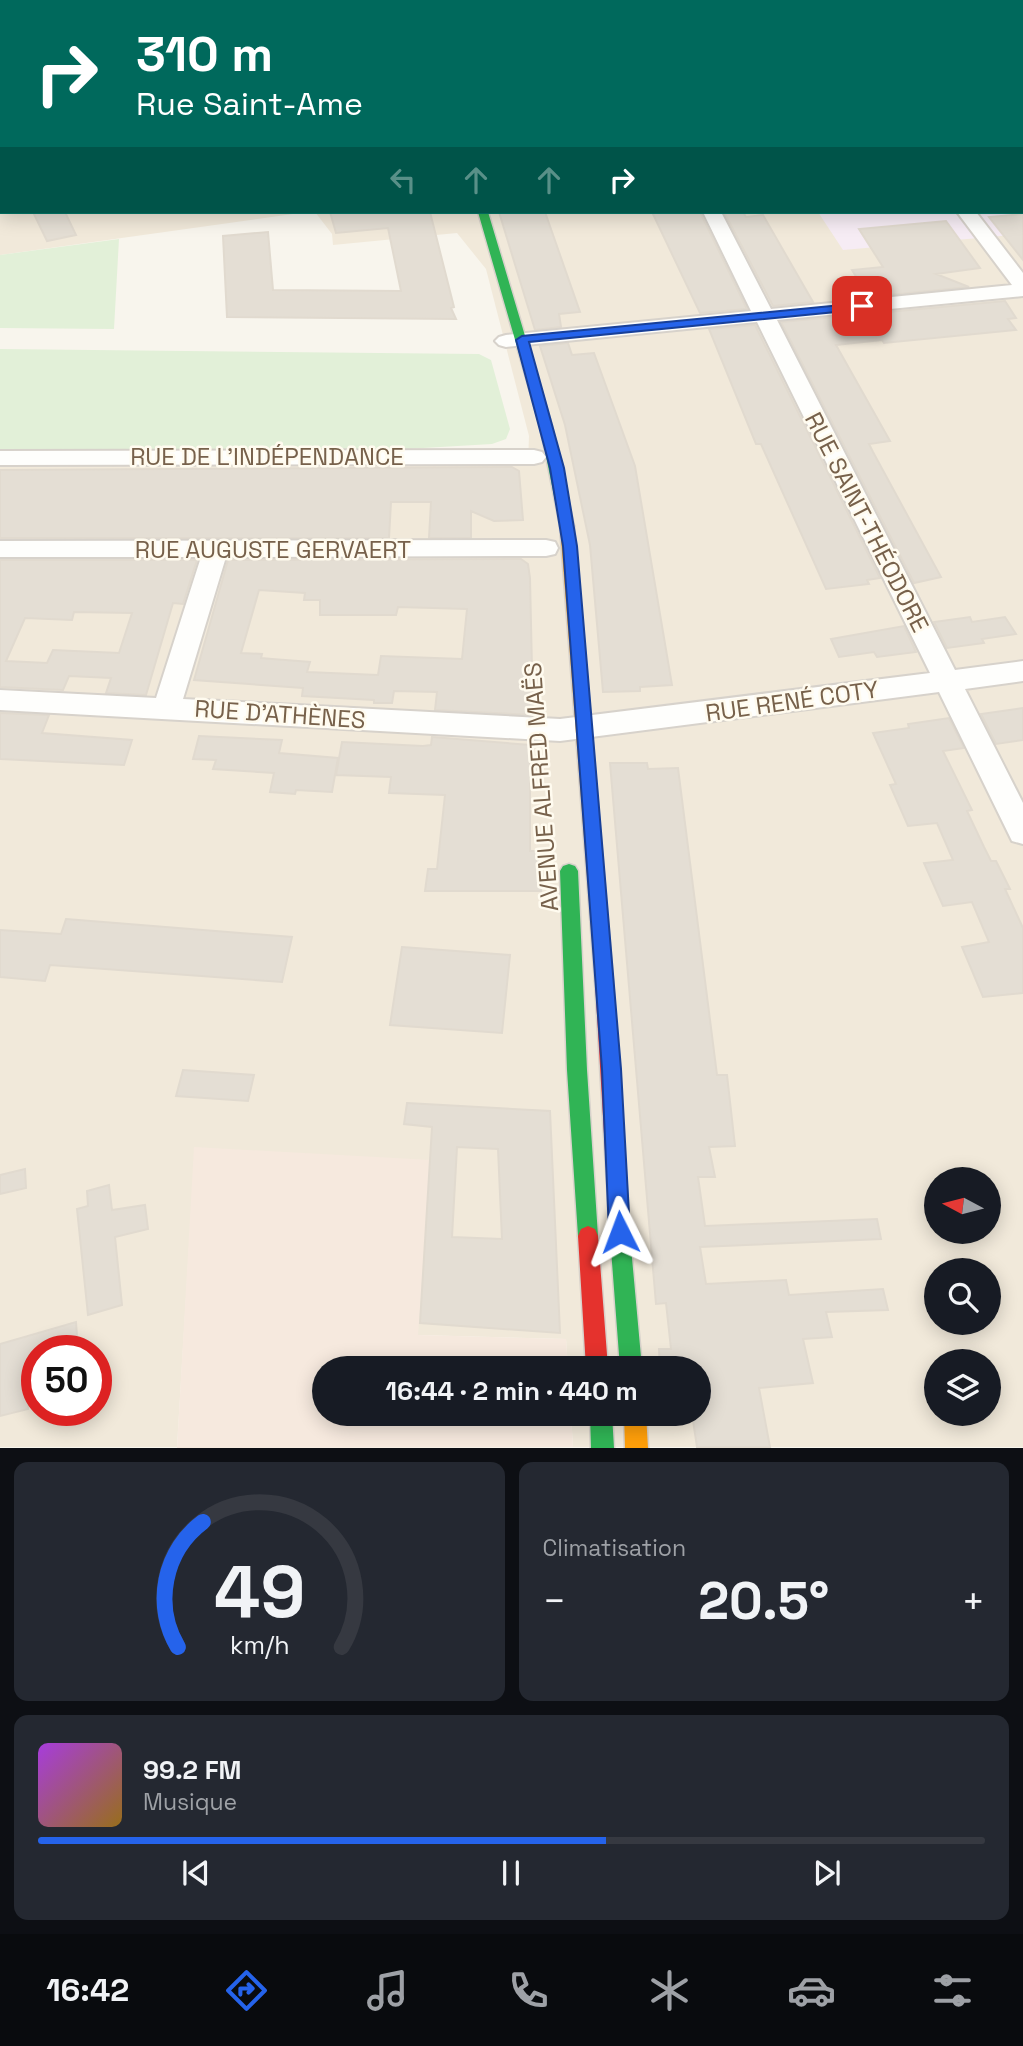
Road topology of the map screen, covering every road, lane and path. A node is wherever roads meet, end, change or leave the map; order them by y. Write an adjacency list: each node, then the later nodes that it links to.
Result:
1 (471, 214): 7 (main road, AVENUE ALFRED MAËS)
2 (484, 214): 7 (main road, AVENUE ALFRED MAËS)
3 (713, 214): 6 (street, RUE SAINT-THÉODORE)
4 (968, 214): 5 (street)
5 (1023, 288): 6 (street)
6 (764, 316): 7 (street); 15 (street, RUE SAINT-THÉODORE)
7 (514, 340): 8 (main road, AVENUE ALFRED MAËS); 18 (main road, AVENUE ALFRED MAËS)
8 (516, 383)
9 (533, 453): 10 (street, RUE DE L'INDÉPENDANCE)
10 (0, 458)
11 (546, 548): 13 (street, RUE AUGUSTE GERVAERT)
12 (0, 549): 13 (street, RUE AUGUSTE GERVAERT)
13 (216, 550): 17 (street)
14 (1023, 671): 15 (street, RUE RENÉ COTY)
15 (947, 681): 18 (street, RUE RENÉ COTY); 19 (street, RUE SAINT-THÉODORE)
16 (0, 700): 17 (street, RUE D'ATHÈNES)
17 (167, 707): 18 (street, RUE D'ATHÈNES)
18 (566, 731): 22 (main road, AVENUE ALFRED MAËS)
19 (1023, 832)
20 (569, 861): 21 (main road, AVENUE ALFRED MAËS)
21 (596, 1356)
22 (630, 1356)
23 (602, 1426): 25 (main road)
24 (636, 1426): 26 (main road)
25 (603, 1447)
26 (637, 1447)

